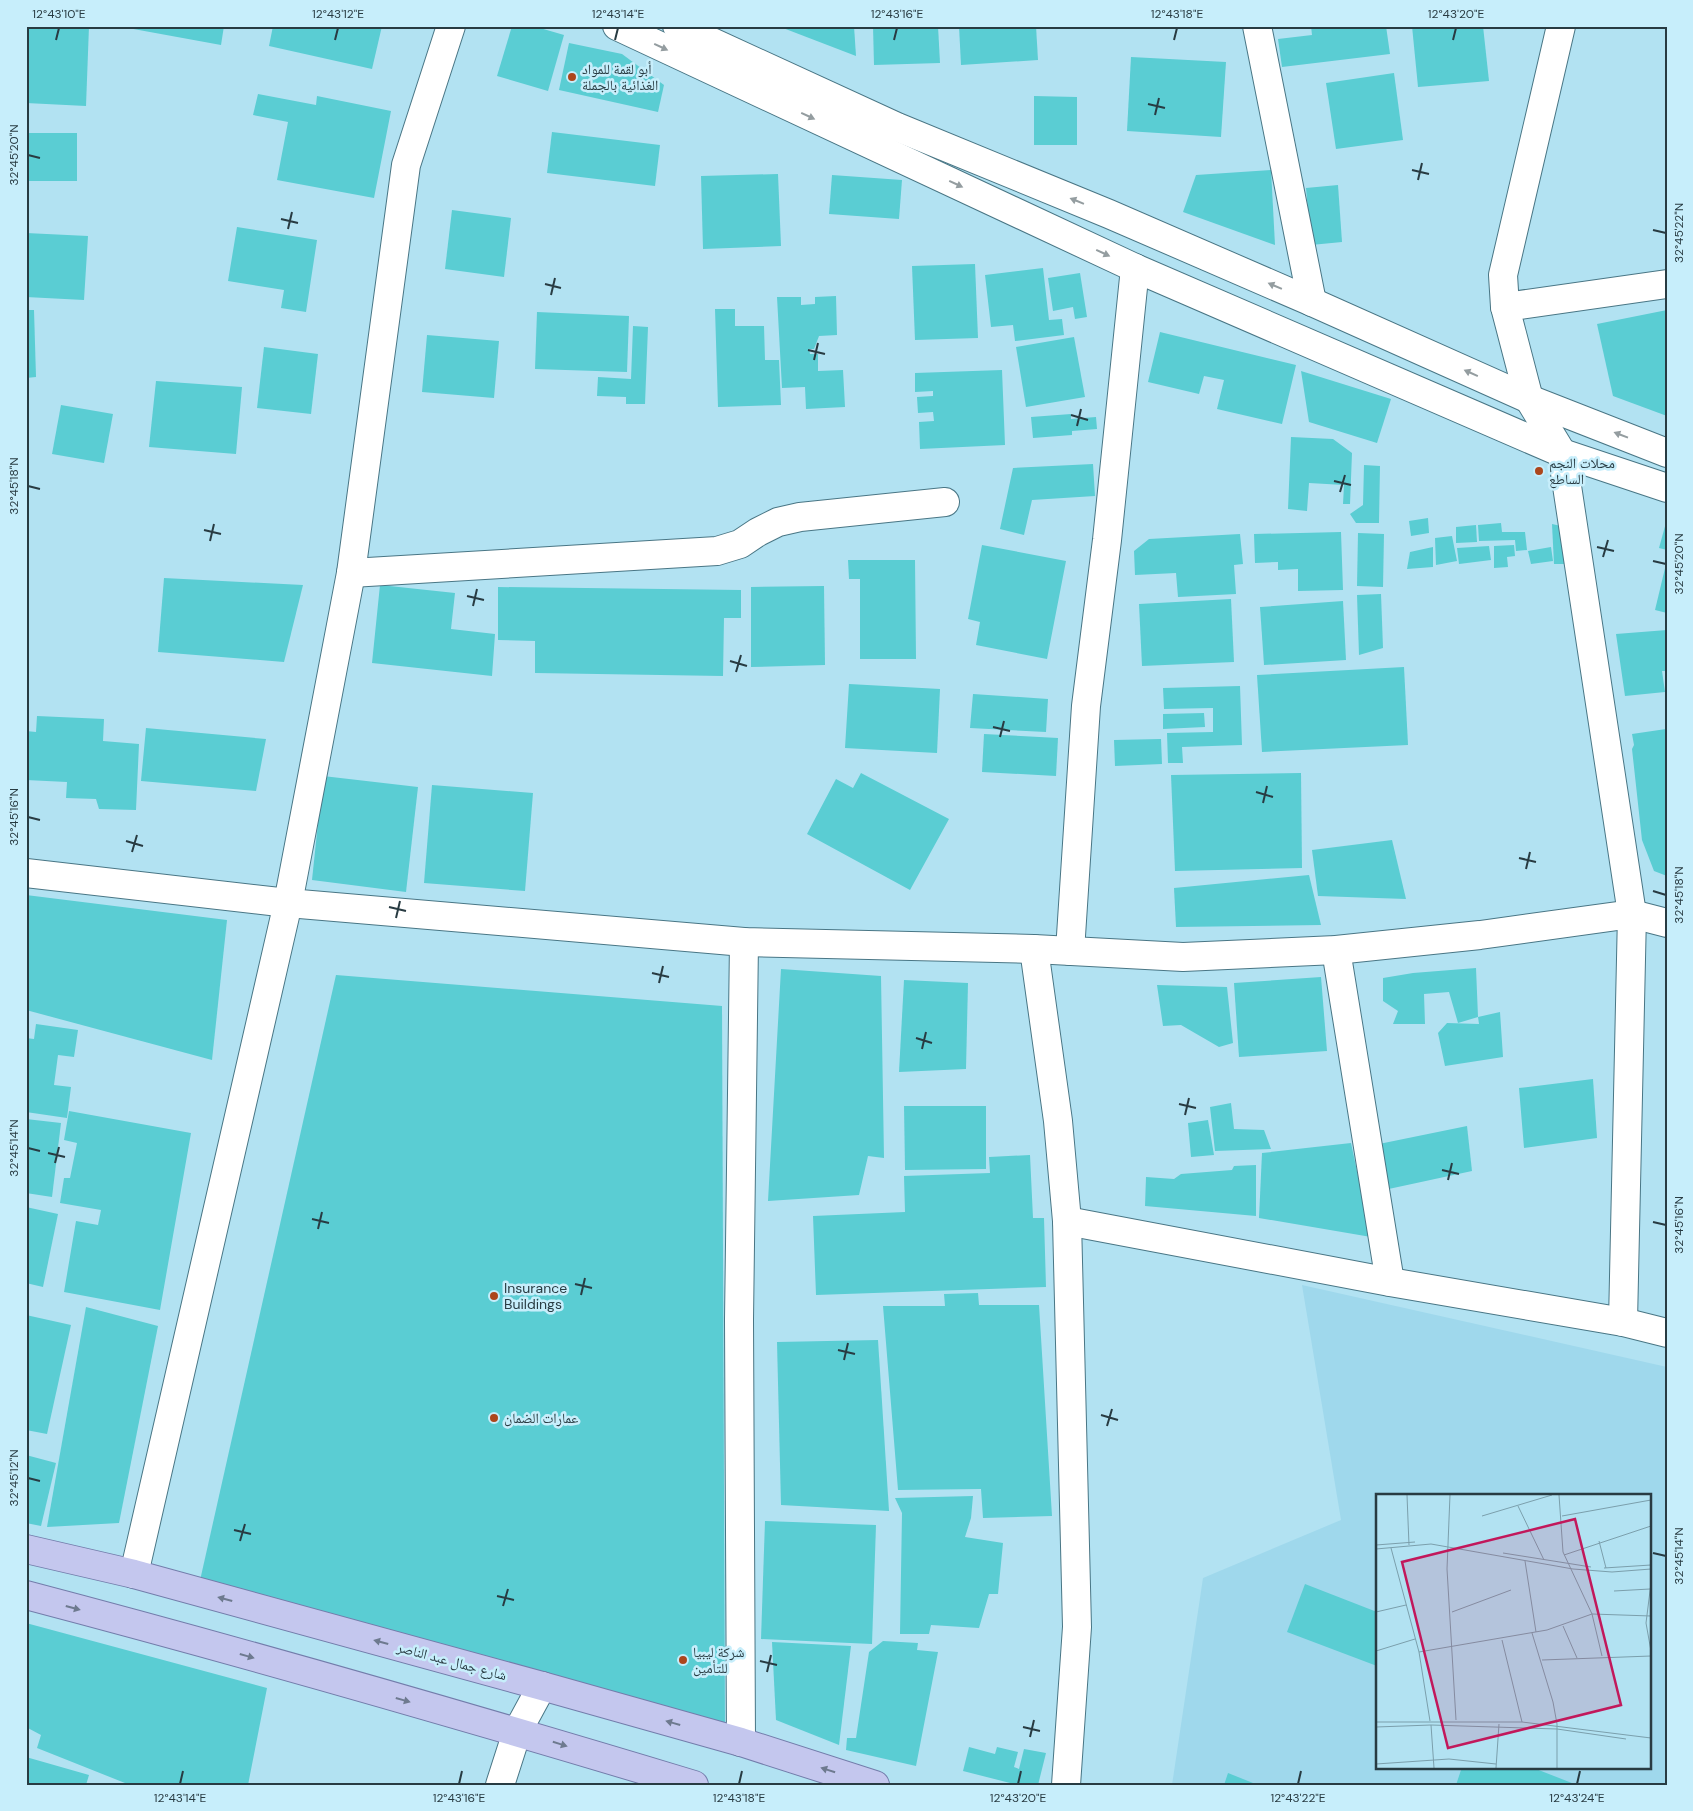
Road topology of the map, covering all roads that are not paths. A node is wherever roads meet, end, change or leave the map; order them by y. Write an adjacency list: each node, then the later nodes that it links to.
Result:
1 (451, 26): 15 (street)
2 (617, 26): 6 (street, one-way to 6)
3 (677, 26): 8 (street, one-way to 3)
4 (1257, 26): 8 (street)
5 (1561, 26): 9 (street)
6 (1135, 268): 11 (street); 23 (street)
7 (1667, 284): 9 (street)
8 (1312, 302): 10 (street, one-way to 8)
9 (1505, 307): 10 (street)
10 (1529, 399): 11 (street); 12 (street, one-way to 10)
11 (1562, 453): 13 (street); 18 (street)
12 (1667, 453)
13 (1667, 488)
14 (945, 502): 15 (street)
15 (351, 573): 17 (street)
16 (26, 873): 17 (street)
17 (288, 903): 20 (street); 29 (street)
18 (1632, 914): 19 (street); 22 (street); 26 (street)
19 (1667, 923)
20 (744, 942): 21 (street); 33 (street)
21 (1034, 949): 23 (street); 24 (street)
22 (1336, 950): 23 (street); 25 (street)
23 (1070, 951)
24 (1067, 1221): 25 (street); 37 (street)
25 (1390, 1282): 26 (street)
26 (1623, 1322): 27 (street)
27 (1667, 1333)
28 (26, 1549): 29 (main road, شارع جمال عبد الناصر)
29 (134, 1574): 31 (main road, شارع جمال عبد الناصر, one-way to 29)
30 (26, 1595): 32 (main road, one-way to 32)
31 (542, 1686): 32 (street); 33 (main road, شارع جمال عبد الناصر, one-way to 31)
32 (517, 1732): 34 (street); 35 (main road, one-way to 35)
33 (741, 1742): 36 (main road, شارع جمال عبد الناصر, one-way to 33)
34 (500, 1785)
35 (694, 1785)
36 (875, 1785)
37 (1066, 1785)

